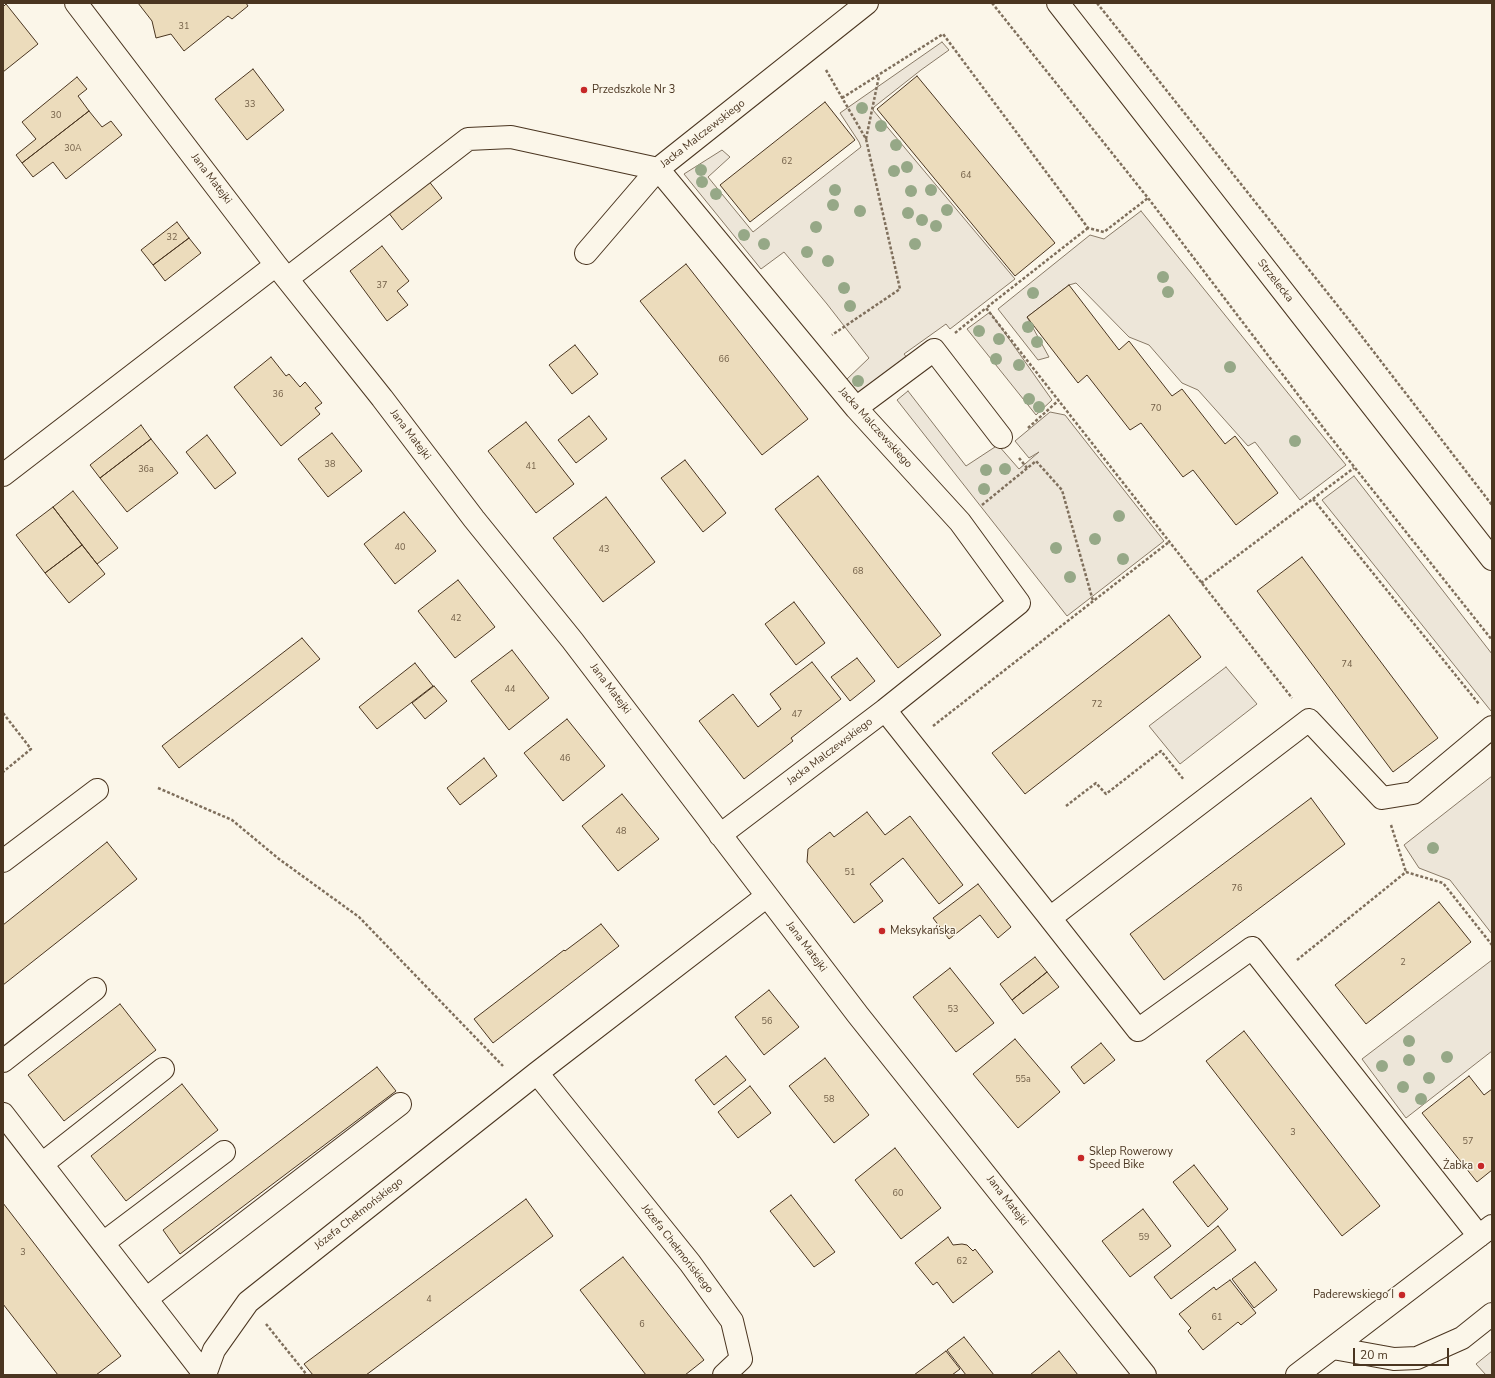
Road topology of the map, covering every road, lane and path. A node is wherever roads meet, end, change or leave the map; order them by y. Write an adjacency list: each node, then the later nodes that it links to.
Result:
1 (76, 3): 14 (street, Jana Matejki)
2 (867, 3): 6 (street, Jacka Malczewskiego)
3 (992, 3): 11 (path)
4 (1058, 3): 26 (street, Strzelecka)
5 (1097, 3): 23 (path)
6 (812, 47): 8 (path); 10 (street, Jacka Malczewskiego)
7 (879, 75): 8 (path); 9 (path); 12 (path)
8 (842, 98): 9 (path)
9 (866, 139): 17 (path)
10 (658, 170): 13 (street); 14 (street); 17 (street, Jacka Malczewskiego)
11 (1148, 198): 12 (path); 20 (path)
12 (1088, 228): 15 (path)
13 (586, 253)
14 (282, 271): 21 (street); 42 (street, Jana Matejki)
15 (986, 308): 16 (path); 25 (path)
16 (934, 350): 18 (street); 19 (street)
17 (808, 351): 18 (street, Jacka Malczewskiego)
18 (856, 408): 24 (street, Jacka Malczewskiego)
19 (1001, 437)
20 (1354, 468): 22 (path); 29 (path)
21 (3, 475)
22 (1313, 499): 27 (path); 30 (path)
23 (1492, 506)
24 (960, 522): 28 (path); 31 (street, Jacka Malczewskiego)
25 (1169, 542): 27 (path); 28 (path)
26 (1492, 559)
27 (1201, 583): 33 (path)
28 (1093, 601): 35 (path)
29 (1492, 640)
30 (1482, 708)
31 (885, 710): 35 (street); 42 (street, Jacka Malczewskiego)
32 (3, 713): 36 (path)
33 (1309, 720): 39 (street); 40 (street)
34 (1492, 727): 39 (street)
35 (911, 743): 46 (street)
36 (3, 772)
37 (158, 788): 52 (path)
38 (97, 790): 43 (street)
39 (1382, 798): 44 (path)
40 (1201, 803): 41 (path); 46 (street)
41 (1066, 806)
42 (720, 835): 45 (street, Jana Matejki)
43 (3, 861)
44 (1406, 872): 47 (path); 48 (path)
45 (767, 896): 52 (street, Józefa Chełmońskiego); 66 (street, Jana Matejki)
46 (1050, 918): 48 (street)
47 (1492, 945)
48 (1276, 977): 57 (street)
49 (95, 989): 50 (street)
50 (3, 1061)
51 (164, 1069): 56 (street)
52 (529, 1079): 60 (street, Józefa Chełmońskiego); 65 (street, Józefa Chełmońskiego)
53 (400, 1104): 59 (street)
54 (7, 1128): 56 (street)
55 (224, 1152): 58 (street)
56 (42, 1164): 58 (street)
57 (1485, 1231): 62 (street)
58 (103, 1243): 59 (street)
59 (146, 1299): 63 (street)
60 (248, 1302): 63 (street, Józefa Chełmońskiego); 64 (path)
61 (1492, 1314): 62 (street)
62 (1333, 1348): 67 (street)
63 (205, 1375)
64 (307, 1375)
65 (724, 1375)
66 (1145, 1375)
67 (1297, 1375)

